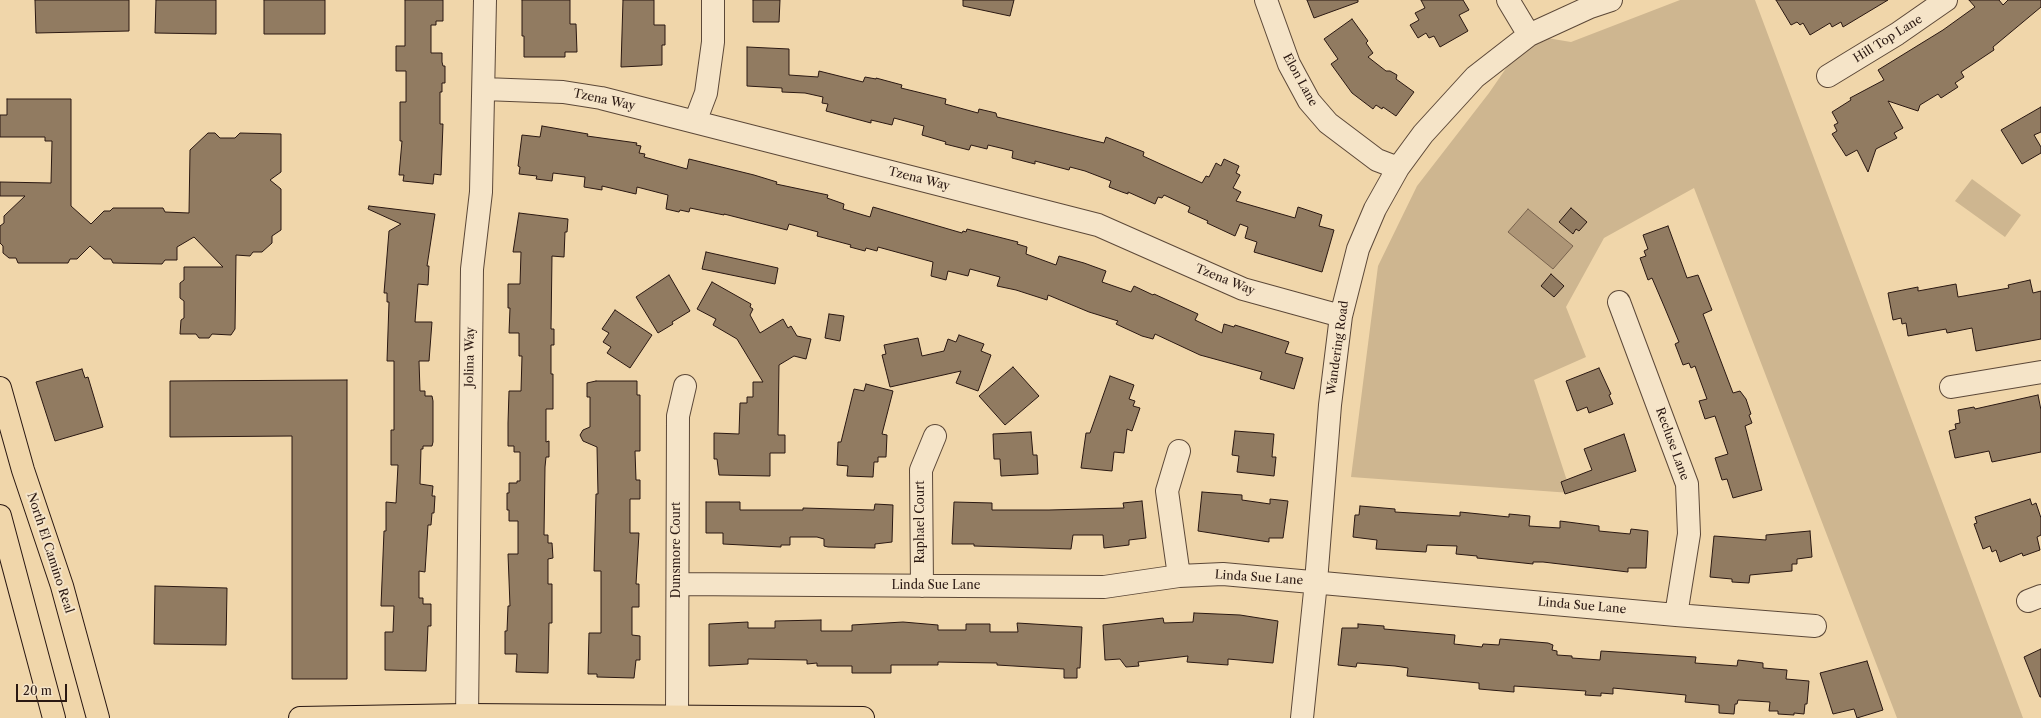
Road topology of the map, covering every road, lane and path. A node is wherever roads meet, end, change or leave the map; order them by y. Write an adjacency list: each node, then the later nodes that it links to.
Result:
1 (485, 0): 9 (street, Jolina Way)
2 (713, 0): 10 (street)
3 (1266, 0): 11 (street, Elon Lane)
4 (1508, 0): 7 (street)
5 (1611, 0): 7 (street, Wandering Road)
6 (1946, 0): 8 (street, Hill Top Lane)
7 (1529, 35): 11 (street, Wandering Road)
8 (1828, 76)
9 (484, 89): 10 (street, Tzena Way); 29 (street, Jolina Way)
10 (695, 122): 13 (street, Tzena Way)
11 (1398, 168): 13 (street, Wandering Road)
12 (1619, 302): 26 (street, Recluse Lane)
13 (1341, 316): 23 (street, Wandering Road)
14 (2041, 372): 16 (street)
15 (685, 386): 24 (street, Dunsmore Court)
16 (1951, 387)
17 (0, 388): 18 (main road, North El Camino Real)
18 (6, 430): 31 (main road, North El Camino Real)
19 (936, 436): 25 (street, Raphael Court)
20 (1179, 451): 22 (street)
21 (0, 516): 30 (main road)
22 (1178, 576): 23 (street, Linda Sue Lane); 25 (street, Linda Sue Lane)
23 (1316, 582): 26 (street, Linda Sue Lane); 34 (street, Wandering Road)
24 (678, 584): 25 (street, Linda Sue Lane); 28 (street, Dunsmore Court)
25 (922, 586)
26 (1676, 615): 27 (street, Linda Sue Lane)
27 (1815, 626)
28 (677, 715): 29 (main road); 33 (main road)
29 (467, 716): 32 (main road)
30 (54, 718)
31 (98, 718)
32 (300, 718)
33 (863, 718)
34 (1302, 718)

